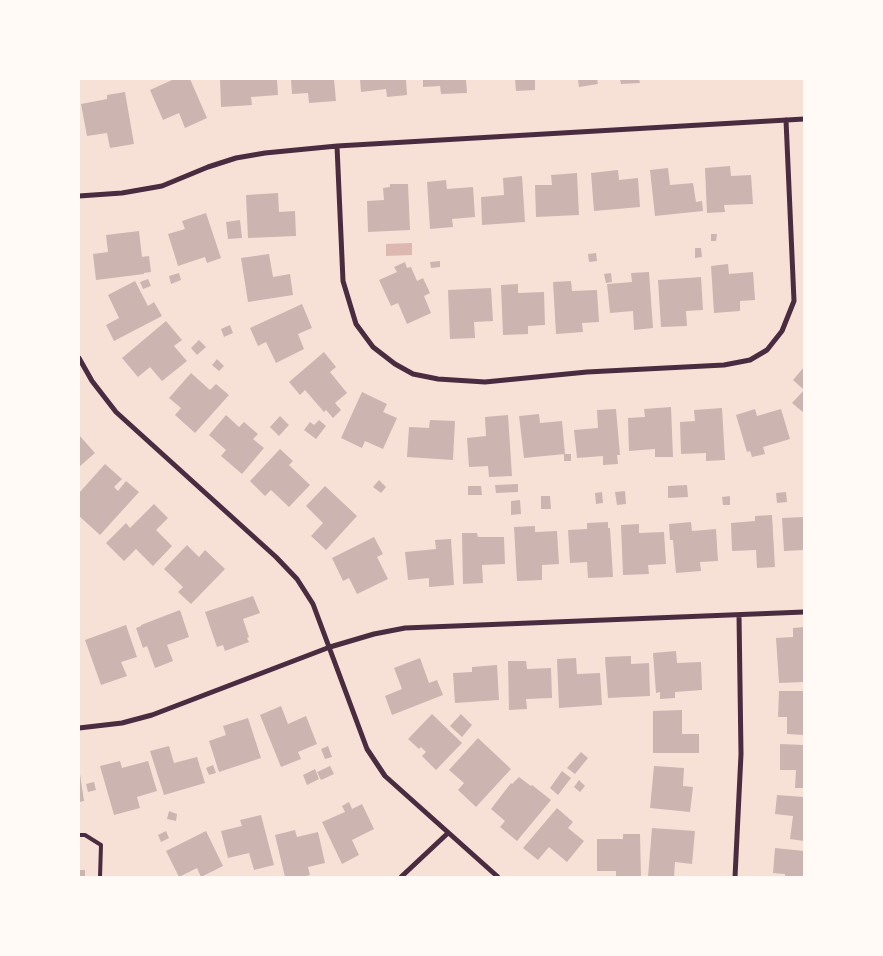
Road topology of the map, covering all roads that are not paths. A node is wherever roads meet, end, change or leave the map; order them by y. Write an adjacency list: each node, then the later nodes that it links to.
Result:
1 (804, 119): 2 (street)
2 (786, 120): 3 (street); 3 (street)
3 (337, 146): 4 (street)
4 (79, 196)
5 (79, 358): 8 (street)
6 (804, 612): 7 (street)
7 (739, 615): 8 (street); 15 (street)
8 (330, 646): 9 (street); 10 (street)
9 (79, 728)
10 (448, 833): 13 (street); 14 (street)
11 (79, 835): 12 (lane)
12 (100, 877)
13 (401, 877)
14 (498, 877)
15 (735, 877)

